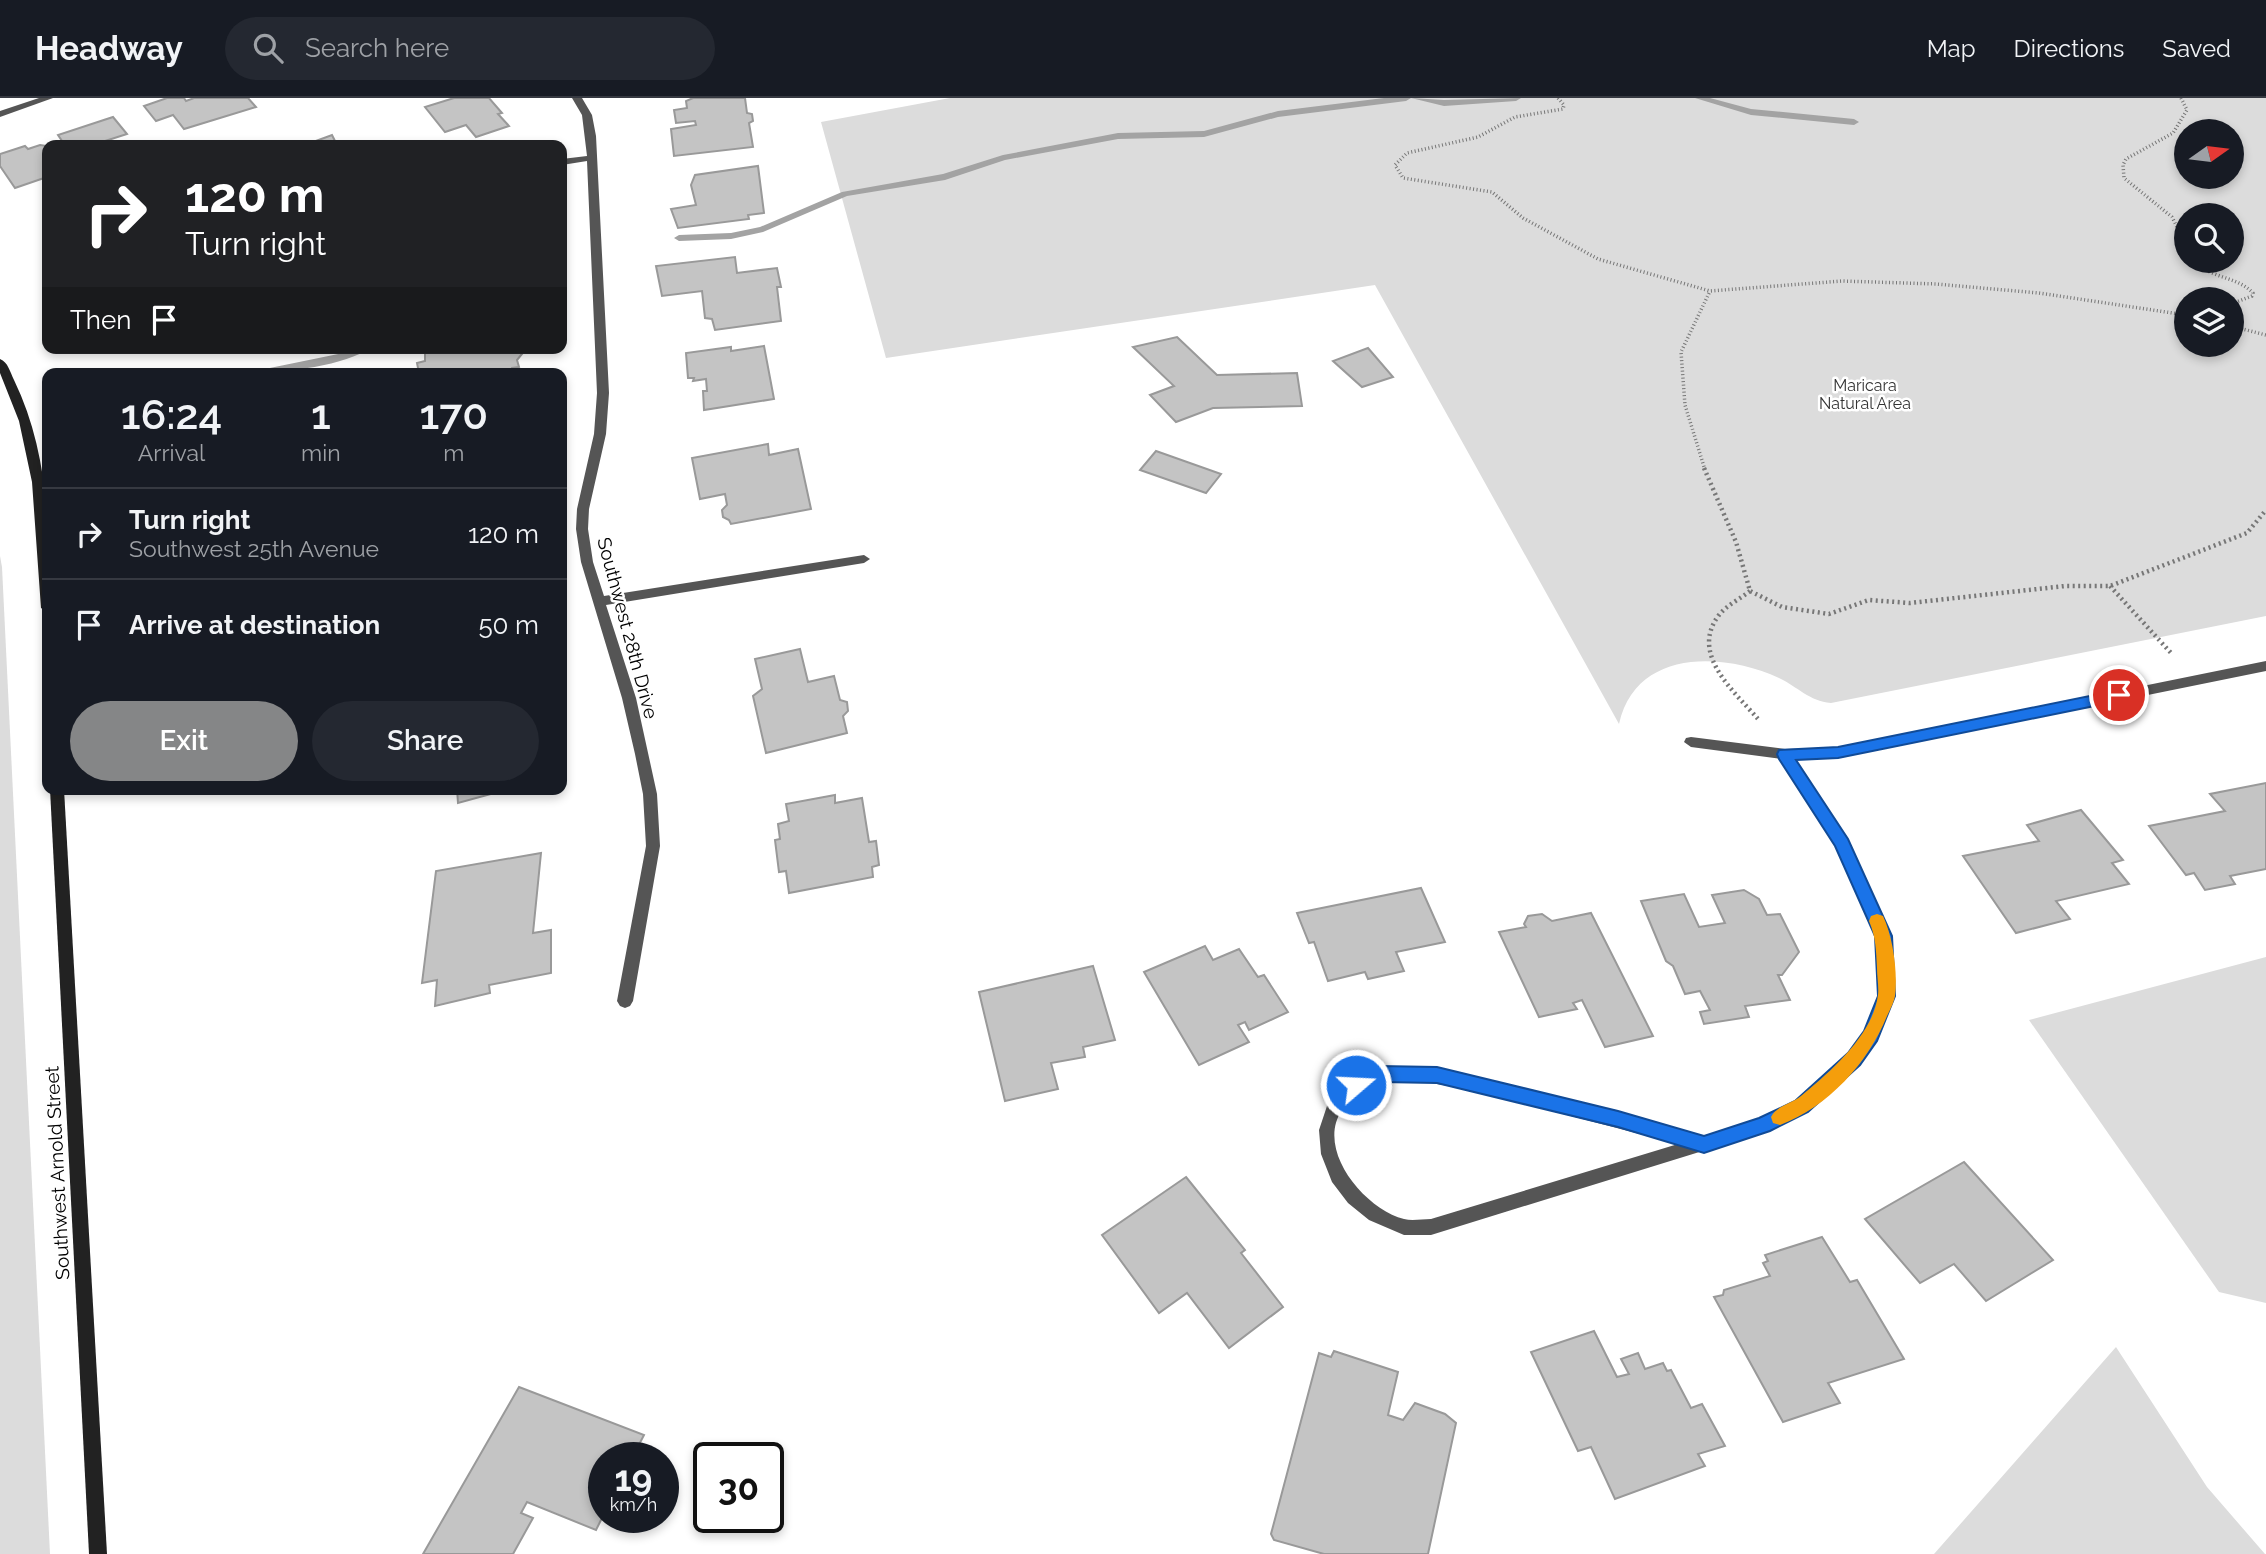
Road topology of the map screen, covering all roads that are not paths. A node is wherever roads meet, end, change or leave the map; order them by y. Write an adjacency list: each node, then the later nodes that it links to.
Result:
1 (48, 98): 3 (street)
2 (577, 98): 4 (street, Southwest 28th Drive)
3 (0, 114)
4 (590, 158): 5 (street); 9 (street, Southwest 28th Drive)
5 (567, 161)
6 (0, 362): 7 (street)
7 (42, 541)
8 (864, 559): 9 (street)
9 (601, 601): 14 (street, Southwest 28th Drive)
10 (2266, 666): 12 (street)
11 (1691, 742): 12 (street)
12 (1785, 754): 15 (street)
13 (57, 795): 16 (street, Southwest Arnold Street)
14 (625, 1001)
15 (1704, 1144): 15 (street)
16 (98, 1554)

